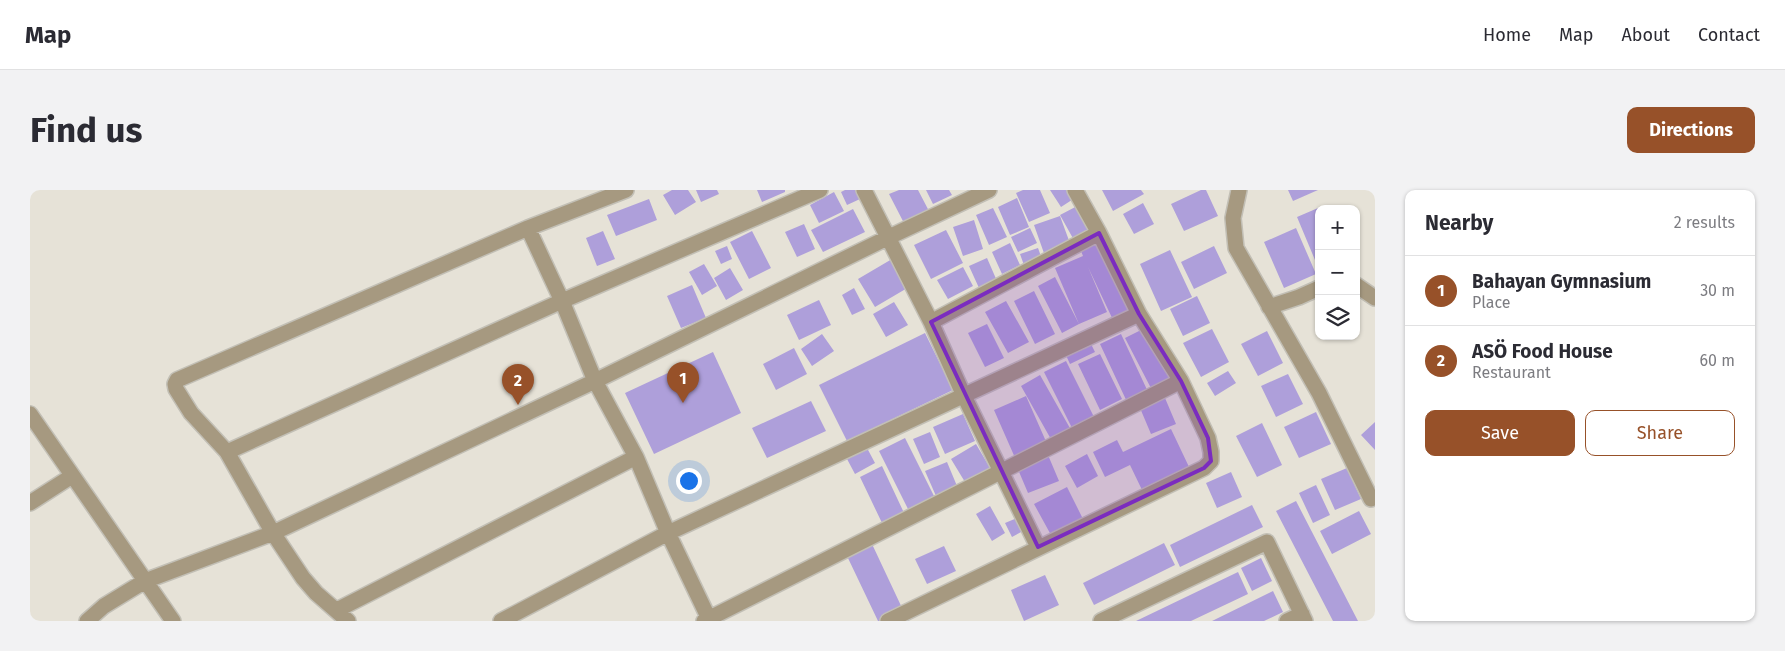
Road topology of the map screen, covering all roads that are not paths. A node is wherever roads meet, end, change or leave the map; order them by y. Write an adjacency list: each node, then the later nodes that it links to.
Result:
1 (626, 190): 7 (street)
2 (820, 190): 13 (street)
3 (864, 190): 9 (street)
4 (989, 190): 9 (street)
5 (1075, 190): 8 (street)
6 (1238, 190): 14 (street)
7 (528, 228): 13 (street); 21 (street)
8 (1099, 233): 15 (street); 16 (street)
9 (887, 238): 16 (street); 17 (street)
10 (1360, 288): 12 (street)
11 (1315, 290): 14 (street)
12 (1375, 298)
13 (562, 301): 17 (street); 21 (street)
14 (1270, 308): 25 (street)
15 (1140, 314): 18 (street); 19 (street)
16 (931, 322): 19 (street)
17 (595, 381): 22 (street); 27 (street)
18 (1181, 381): 23 (street); 29 (street)
19 (964, 396): 23 (street); 28 (street)
20 (30, 414): 24 (street)
21 (227, 452): 27 (street)
22 (636, 456): 28 (street); 31 (street)
23 (1001, 472): 29 (street); 33 (street)
24 (72, 476): 26 (street); 30 (street)
25 (1371, 499)
26 (30, 503)
27 (274, 533): 30 (street); 31 (street)
28 (668, 533): 33 (street); 37 (street)
29 (1038, 547): 38 (street)
30 (145, 581): 34 (street); 35 (street)
31 (337, 610): 36 (street)
32 (1304, 618): 39 (street); 40 (street)
33 (708, 620)
34 (87, 621)
35 (173, 621)
36 (348, 621)
37 (501, 621)
38 (888, 621)
39 (1101, 621)
40 (1287, 621)

